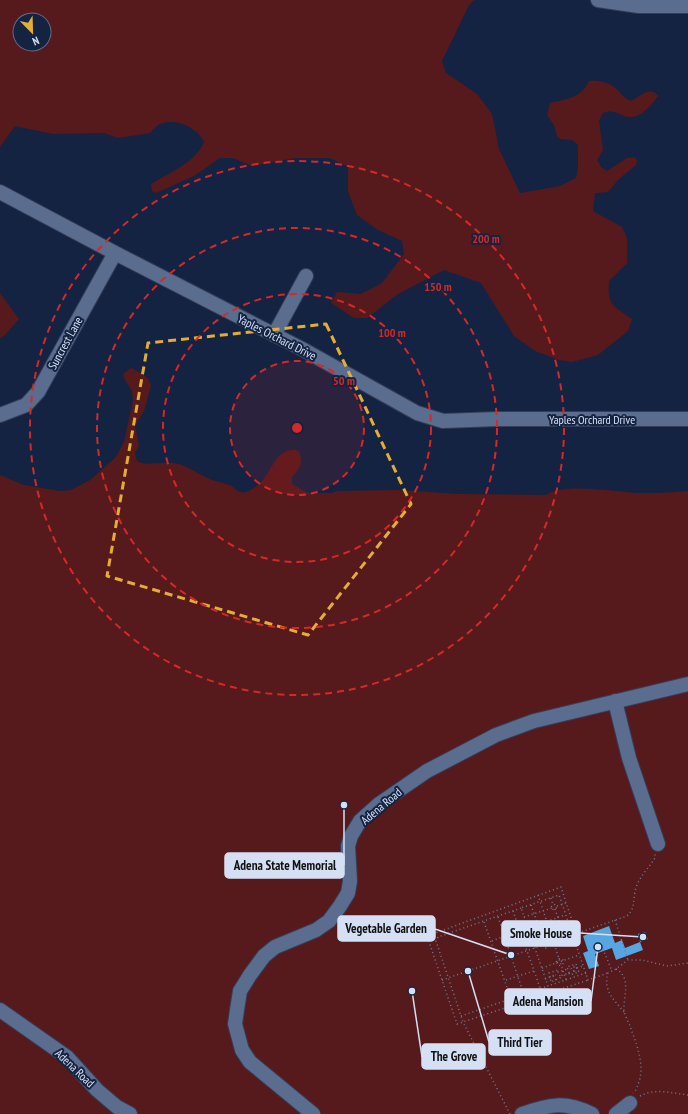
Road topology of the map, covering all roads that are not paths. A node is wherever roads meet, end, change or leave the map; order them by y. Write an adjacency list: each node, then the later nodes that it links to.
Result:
1 (598, 0): 2 (street)
2 (688, 6)
3 (0, 192): 4 (street, Yaples Orchard Drive)
4 (115, 253): 6 (street, Yaples Orchard Drive); 7 (street, Suncrest Lane)
5 (306, 276): 6 (street)
6 (274, 335): 8 (street, Yaples Orchard Drive)
7 (0, 415)
8 (688, 419)
9 (688, 684): 10 (street, Adena Road)
10 (615, 701): 11 (street); 15 (street, Adena Road)
11 (658, 844)
12 (0, 1010): 14 (street, Adena Road)
13 (630, 1103): 18 (street)
14 (130, 1114)
15 (313, 1114)
16 (522, 1114): 17 (street)
17 (592, 1114)
18 (616, 1114)

